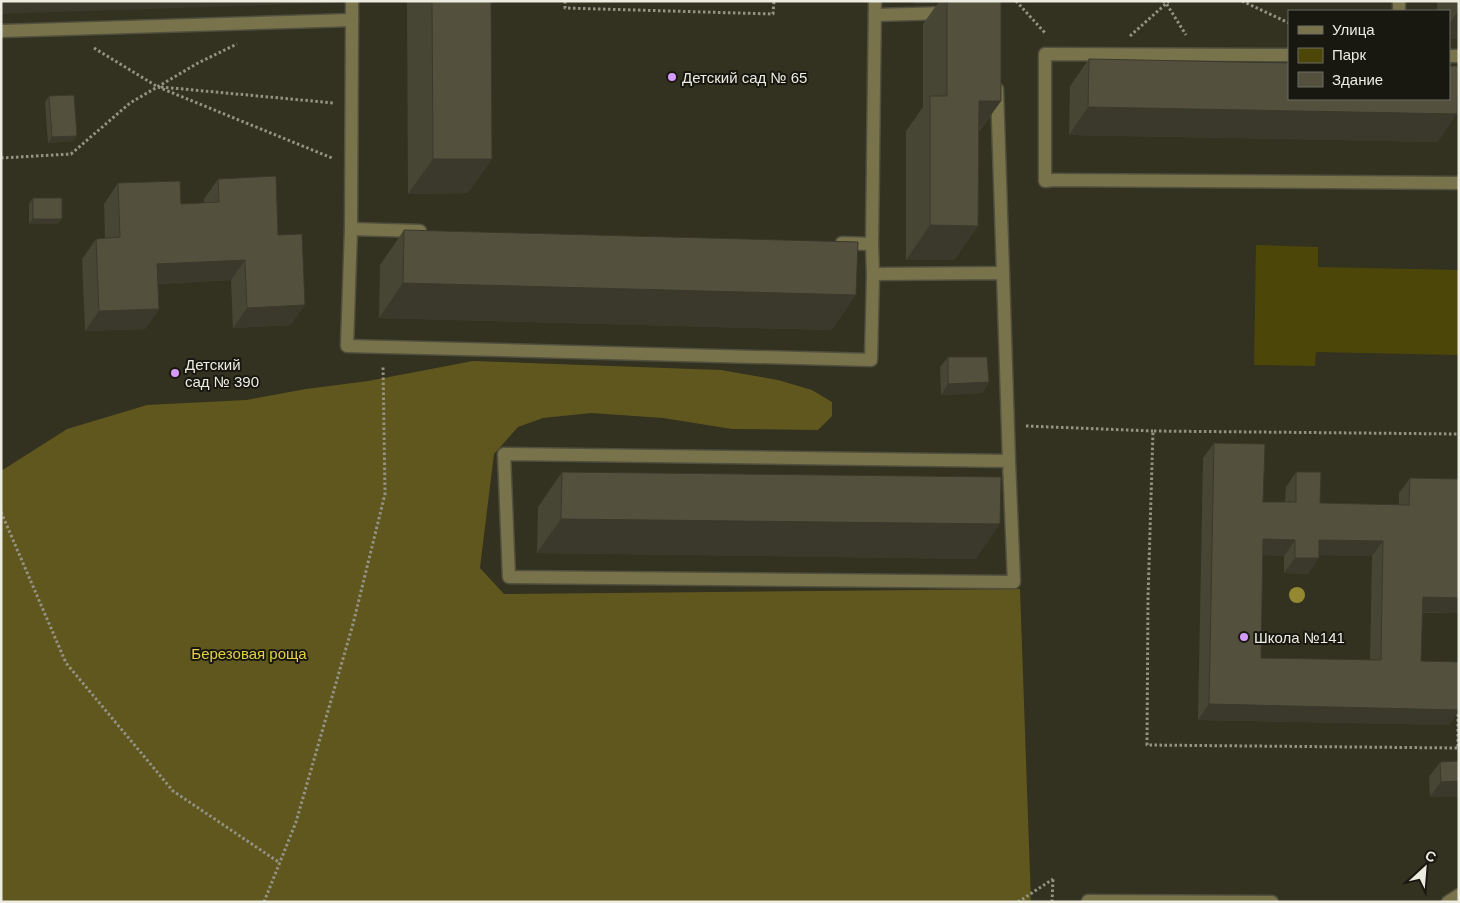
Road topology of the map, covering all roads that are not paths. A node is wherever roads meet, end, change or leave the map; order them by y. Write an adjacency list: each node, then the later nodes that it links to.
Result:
1 (352, 1): 5 (lane)
2 (875, 1): 4 (lane)
3 (958, 13): 4 (lane)
4 (875, 15): 13 (lane)
5 (352, 20): 6 (lane); 10 (lane)
6 (1, 31)
7 (1288, 55): 9 (lane)
8 (997, 80): 14 (lane)
9 (1459, 183)
10 (351, 230): 11 (lane); 15 (lane)
11 (429, 232)
12 (833, 243): 13 (lane)
13 (872, 244): 15 (lane)
14 (1003, 273): 15 (lane); 16 (lane)
15 (873, 274)
16 (1009, 461): 16 (lane)
17 (1459, 895): 20 (lane)
18 (1088, 902): 19 (lane)
19 (1272, 902)
20 (1448, 902)

